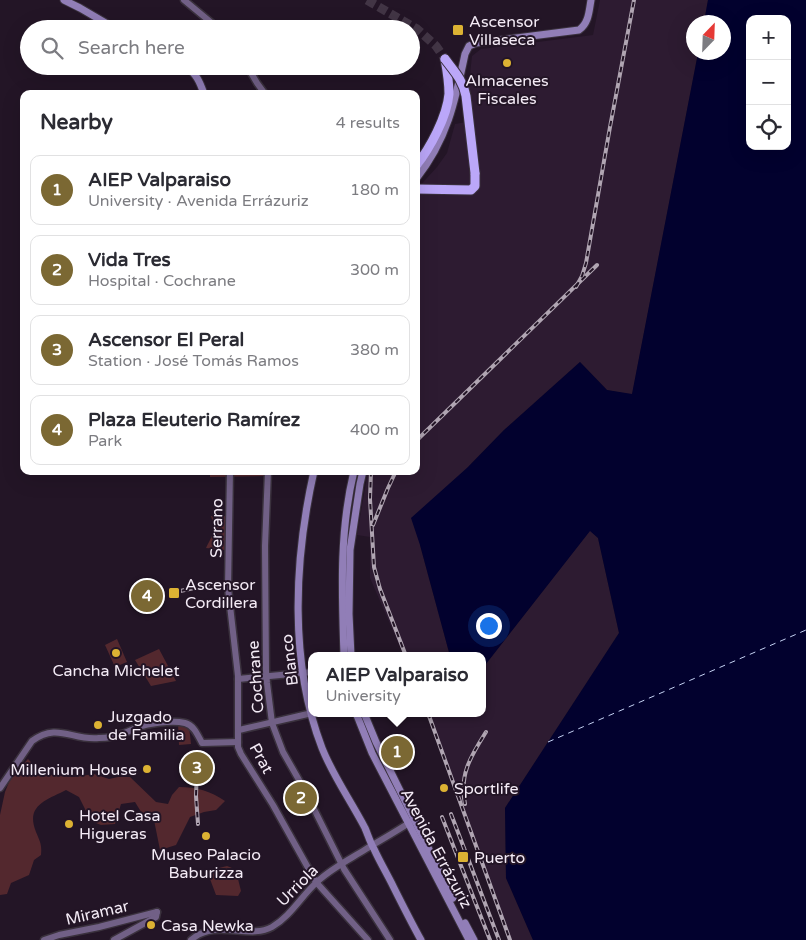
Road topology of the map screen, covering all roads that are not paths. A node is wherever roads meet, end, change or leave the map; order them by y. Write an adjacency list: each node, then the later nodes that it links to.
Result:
1 (66, 0): 4 (main road)
2 (184, 0): 5 (street)
3 (591, 3): 11 (main road)
4 (100, 20)
5 (208, 20)
6 (195, 75): 8 (main road)
7 (252, 75): 9 (street)
8 (202, 90)
9 (262, 90)
10 (420, 160): 12 (highway, bridge)
11 (420, 173)
12 (420, 188)
13 (230, 475): 24 (street, Serrano)
14 (268, 475): 25 (street, Cochrane)
15 (313, 475): 23 (main road, Blanco)
16 (353, 475): 20 (main road)
17 (359, 475): 19 (main road)
18 (362, 475): 19 (main road)
19 (360, 484): 21 (main road)
20 (344, 652)
21 (352, 652)
22 (308, 672): 23 (street)
23 (303, 673): 25 (street); 26 (main road, Blanco)
24 (238, 677): 25 (street); 32 (street, Prat)
25 (267, 677): 31 (street, Cochrane)
26 (308, 695)
27 (308, 714): 31 (street)
28 (313, 717): 36 (main road, Blanco)
29 (358, 717): 35 (main road, Avenida Errázuriz)
30 (366, 717): 35 (main road, Avenida Errázuriz)
31 (272, 723): 32 (street); 37 (street, Cochrane)
32 (239, 730): 33 (street, Prat)
33 (238, 742): 34 (street); 38 (street, Prat)
34 (0, 788)
35 (412, 822): 36 (street, Urriola); 46 (main road, Avenida Errázuriz); 47 (main road, Avenida Errázuriz)
36 (372, 845): 37 (street, Urriola); 45 (main road, Blanco)
37 (341, 864): 38 (street, Urriola); 44 (street, Cochrane)
38 (316, 882): 42 (street, Urriola); 43 (street, Prat)
39 (60, 938): 40 (street, Miramar); 41 (street, Miramar)
40 (44, 940)
41 (114, 940)
42 (191, 940)
43 (368, 940)
44 (390, 940)
45 (421, 940)
46 (468, 940)
47 (474, 940)

